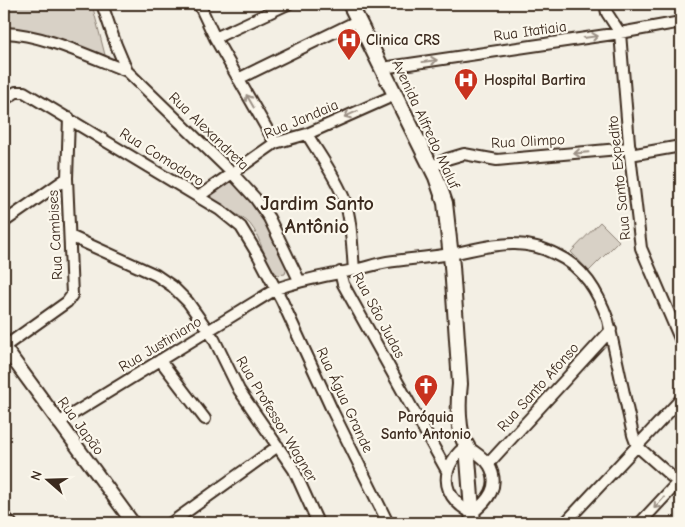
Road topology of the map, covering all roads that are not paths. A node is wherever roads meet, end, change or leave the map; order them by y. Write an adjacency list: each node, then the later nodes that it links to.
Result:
1 (102, 4): 13 (street, Rua Alexandreta)
2 (199, 4): 11 (street)
3 (288, 4): 11 (street)
4 (350, 4): 7 (main road, Avenida Alfredo Maluf)
5 (600, 4): 6 (street)
6 (606, 8): 10 (street)
7 (359, 20): 12 (main road, Avenida Alfredo Maluf); 14 (street)
8 (681, 22): 10 (street, Rua Itatiaia)
9 (4, 33): 13 (street)
10 (620, 33): 12 (street, Rua Itatiaia, one-way to 10); 21 (street, Rua Santo Expedito)
11 (215, 38): 14 (street)
12 (382, 68): 15 (main road, Avenida Alfredo Maluf)
13 (127, 71): 23 (street, Rua Alexandreta)
14 (238, 79): 19 (street, one-way to 14)
15 (395, 95): 18 (street, Rua Jandaia, one-way to 18); 22 (main road, Avenida Alfredo Maluf)
16 (4, 100): 17 (street, Rua Comodoro)
17 (69, 118): 24 (street, Rua Cambises); 25 (street, Rua Comodoro)
18 (307, 134): 19 (street, Rua Jandaia); 29 (street)
19 (275, 143): 23 (street, Rua Jandaia)
20 (681, 146): 21 (street, Rua Olimpo)
21 (630, 152): 22 (street, Rua Olimpo, one-way to 22); 35 (street, Rua Santo Expedito)
22 (431, 167): 28 (main road, Avenida Alfredo Maluf)
23 (232, 172): 25 (street, Rua Jandaia); 31 (street, Rua Alexandreta)
24 (67, 178): 26 (street); 27 (street, Rua Cambises)
25 (198, 197): 32 (street, Rua Comodoro)
26 (4, 222)
27 (70, 236): 34 (street, Rua Professor Wagner); 36 (street, Rua Cambises)
28 (451, 254): 29 (street, Rua São Judas); 33 (street, Rua São Judas); 41 (main road, Avenida Alfredo Maluf)
29 (354, 270): 30 (street, Rua São Judas)
30 (340, 272): 31 (street, Rua Justiniano); 45 (street, Rua São Judas)
31 (299, 280): 32 (street, Rua Justiniano)
32 (276, 289): 34 (street, Rua Justiniano); 53 (street, Rua Água Grande)
33 (611, 330): 43 (street, Rua São Judas); 44 (street, Rua Santo Afonso)
34 (209, 332): 37 (street, Rua Justiniano); 42 (street, Rua Professor Wagner)
35 (681, 341)
36 (4, 347): 40 (street, Rua Japão)
37 (160, 360): 39 (street); 40 (street, Rua Justiniano)
38 (681, 399): 43 (street)
39 (205, 420)
40 (58, 423): 50 (street, Rua Japão)
41 (466, 445): 44 (street); 45 (street); 48 (main road, Avenida Alfredo Maluf)
42 (278, 446): 51 (street); 52 (street, Rua Professor Wagner)
43 (637, 446): 46 (street); 54 (street)
44 (488, 464): 48 (street)
45 (447, 471): 48 (street, Rua São Judas)
46 (680, 482): 55 (street, one-way to 55)
47 (4, 516): 49 (street)
48 (472, 518)
49 (11, 523)
50 (133, 523)
51 (171, 523)
52 (318, 523)
53 (388, 523)
54 (565, 523)
55 (640, 523)

